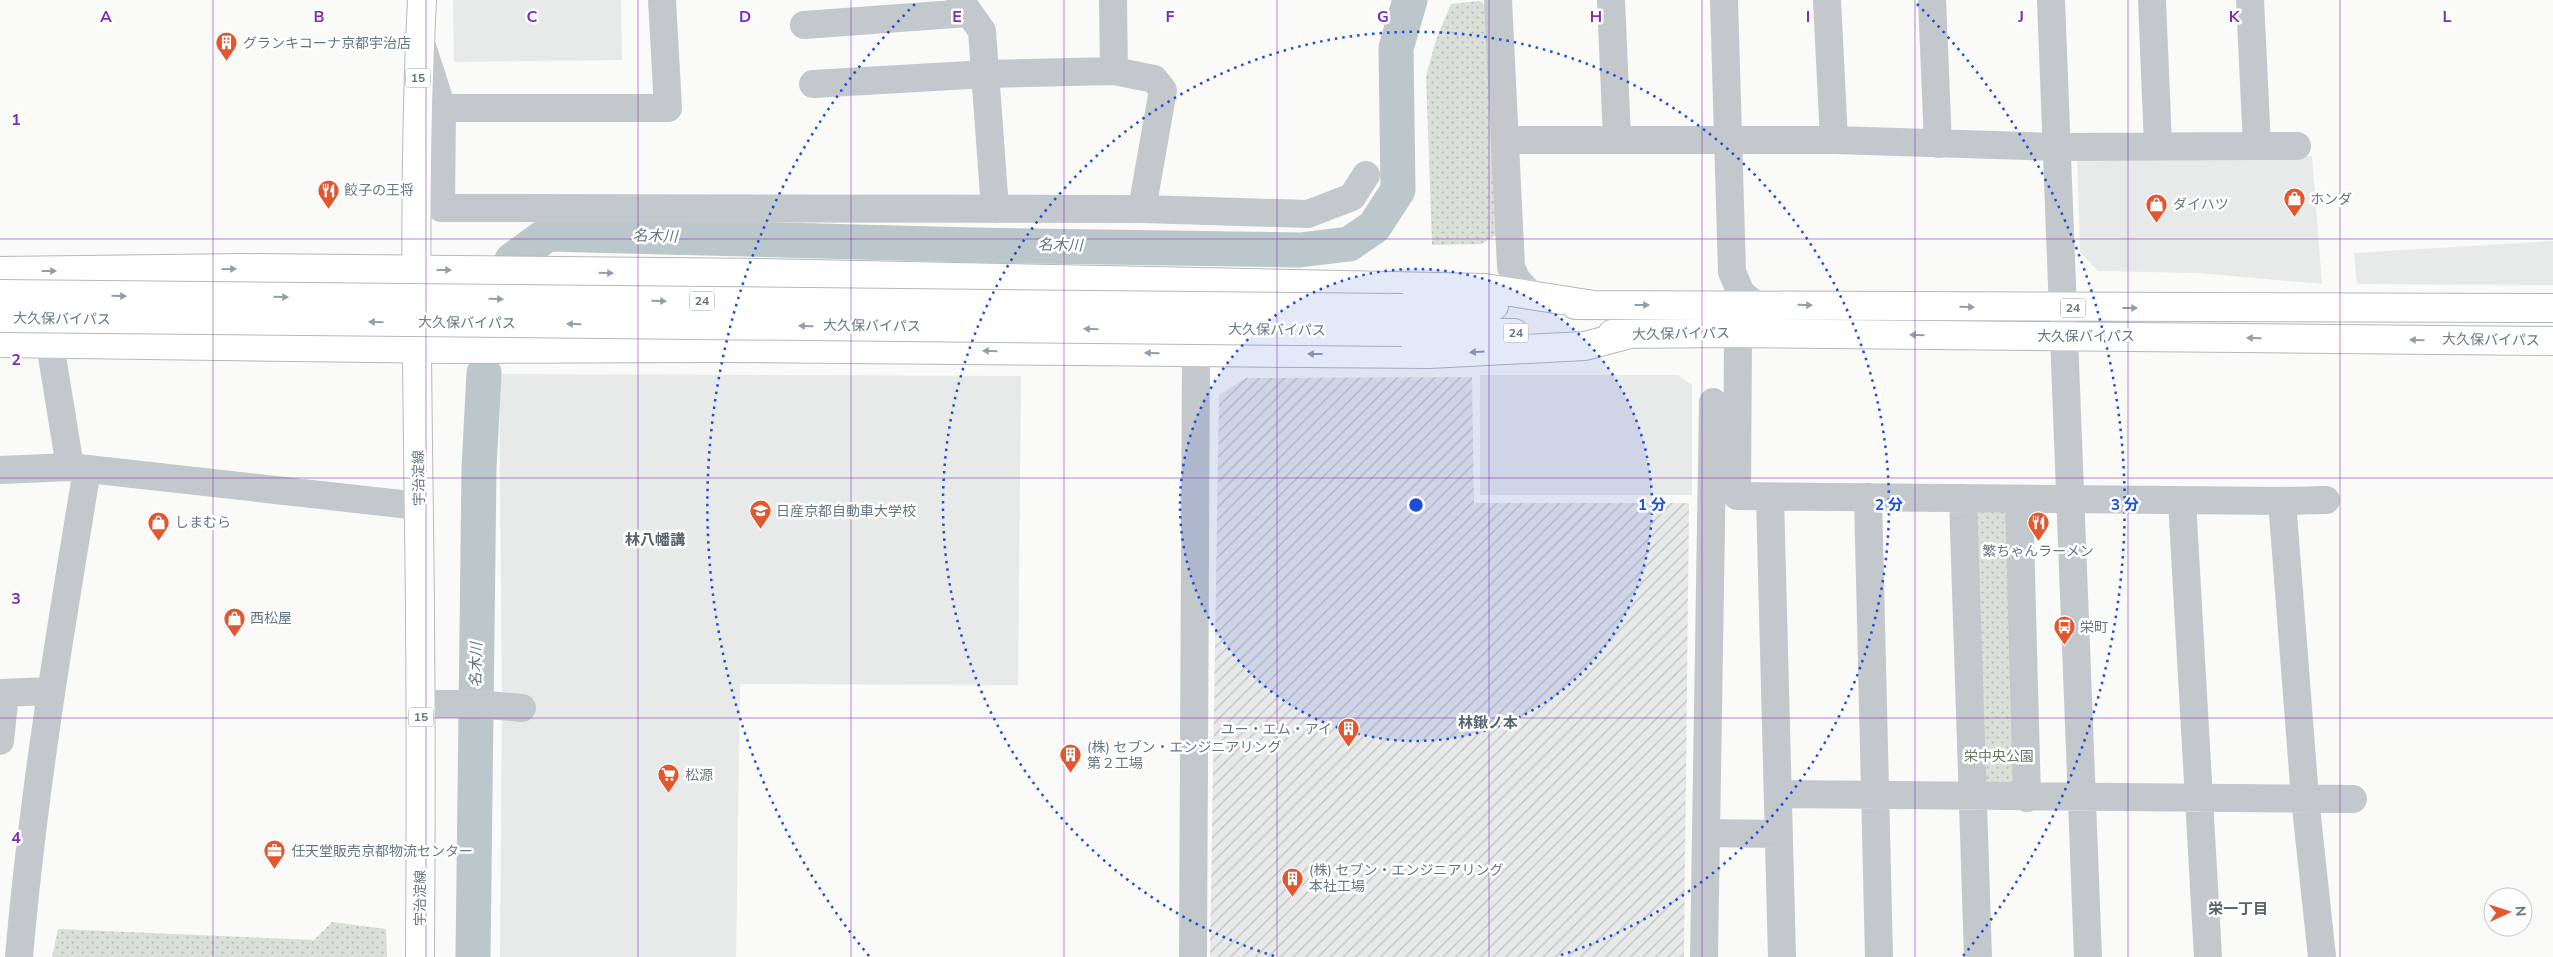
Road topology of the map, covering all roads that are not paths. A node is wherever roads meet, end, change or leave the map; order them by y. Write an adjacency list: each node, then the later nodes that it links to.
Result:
1 (422, 0): 17 (main road, 宇治淀線 / 15)
2 (662, 0): 17 (street)
3 (1113, 0): 14 (street)
4 (1498, 0): 19 (street)
5 (1611, 0): 18 (street)
6 (1724, 0): 20 (street)
7 (1827, 0): 21 (street)
8 (1932, 0): 22 (street)
9 (2051, 0): 26 (street)
10 (2152, 0): 23 (street)
11 (2250, 0): 24 (street)
12 (964, 6): 13 (street); 15 (street)
13 (804, 25)
14 (1114, 70): 15 (street); 29 (street)
15 (986, 74): 16 (street); 28 (street)
16 (813, 84)
17 (429, 108): 28 (street); 31 (main road, 宇治淀線 / 15)
18 (1617, 139): 19 (street); 20 (street)
19 (1504, 140): 35 (street)
20 (1728, 140): 21 (street); 36 (street)
21 (1834, 140): 22 (street)
22 (1938, 144): 26 (street)
23 (2158, 145): 24 (street); 26 (street)
24 (2257, 146): 25 (street)
25 (2297, 146)
26 (2056, 147): 38 (street)
27 (1366, 174): 29 (street)
28 (995, 209): 29 (street)
29 (1142, 210)
30 (189, 269): 31 (main road, one-way to 31); 33 (main road); 49 (street)
31 (415, 270): 35 (main road, one-way to 35); 50 (main road, 宇治淀線 / 15)
32 (0, 271): 33 (main road, one-way to 33)
33 (78, 271): 47 (street)
34 (0, 294): 41 (main road, 大久保バイパス / 24, one-way to 41, bridge)
35 (1530, 294): 37 (main road)
36 (1754, 304): 37 (main road, 大久保バイパス / 24, one-way to 36); 38 (main road, 大久保バイパス / 24, one-way to 38)
37 (1594, 305): 41 (main road, 大久保バイパス / 24)
38 (2064, 308): 39 (main road, 大久保バイパス / 24, one-way to 39); 44 (street)
39 (2553, 308)
40 (0, 318): 41 (main road, 大久保バイパス / 24, one-way to 40, bridge)
41 (1403, 320): 43 (main road, 大久保バイパス / 24)
42 (1738, 333): 43 (main road, 大久保バイパス / 24); 44 (main road, 大久保バイパス / 24, one-way to 42); 55 (street)
43 (1630, 334): 51 (main road, one-way to 51)
44 (2065, 336): 45 (main road, 大久保バイパス / 24, one-way to 44); 59 (street)
45 (2553, 341)
46 (0, 343): 48 (main road)
47 (86, 343): 48 (main road); 49 (main road)
48 (50, 344): 53 (street)
49 (190, 346): 50 (main road)
50 (415, 348): 51 (main road, one-way to 50); 63 (main road, 宇治淀線 / 15)
51 (1196, 354): 81 (street)
52 (1713, 402): 77 (street)
53 (78, 469): 54 (street); 63 (street); 64 (street)
54 (0, 470)
55 (1770, 497): 56 (street); 69 (street)
56 (1868, 497): 57 (street); 70 (street)
57 (1963, 498): 58 (street); 71 (street)
58 (2019, 499): 59 (street); 72 (street)
59 (2070, 499): 61 (street); 75 (street)
60 (2326, 500): 62 (street)
61 (2182, 501): 62 (street); 73 (street)
62 (2282, 501): 74 (street)
63 (419, 506): 66 (main road, 宇治淀線 / 15)
64 (50, 691): 65 (street); 79 (street)
65 (3, 693): 68 (street)
66 (422, 704): 67 (street); 80 (main road, 宇治淀線 / 15)
67 (522, 708)
68 (0, 741)
69 (1778, 794): 70 (street); 78 (street)
70 (1875, 794): 71 (street); 84 (street)
71 (1972, 796): 72 (street); 85 (street)
72 (2028, 798): 75 (street)
73 (2199, 798): 74 (street); 75 (street); 87 (street)
74 (2304, 798): 76 (street); 88 (street)
75 (2082, 799): 86 (street)
76 (2353, 799)
77 (1706, 832): 78 (street); 82 (street)
78 (1779, 834): 83 (street)
79 (19, 957)
80 (420, 957)
81 (1193, 957)
82 (1704, 957)
83 (1782, 957)
84 (1878, 957)
85 (1978, 957)
86 (2088, 957)
87 (2208, 957)
88 (2322, 957)

